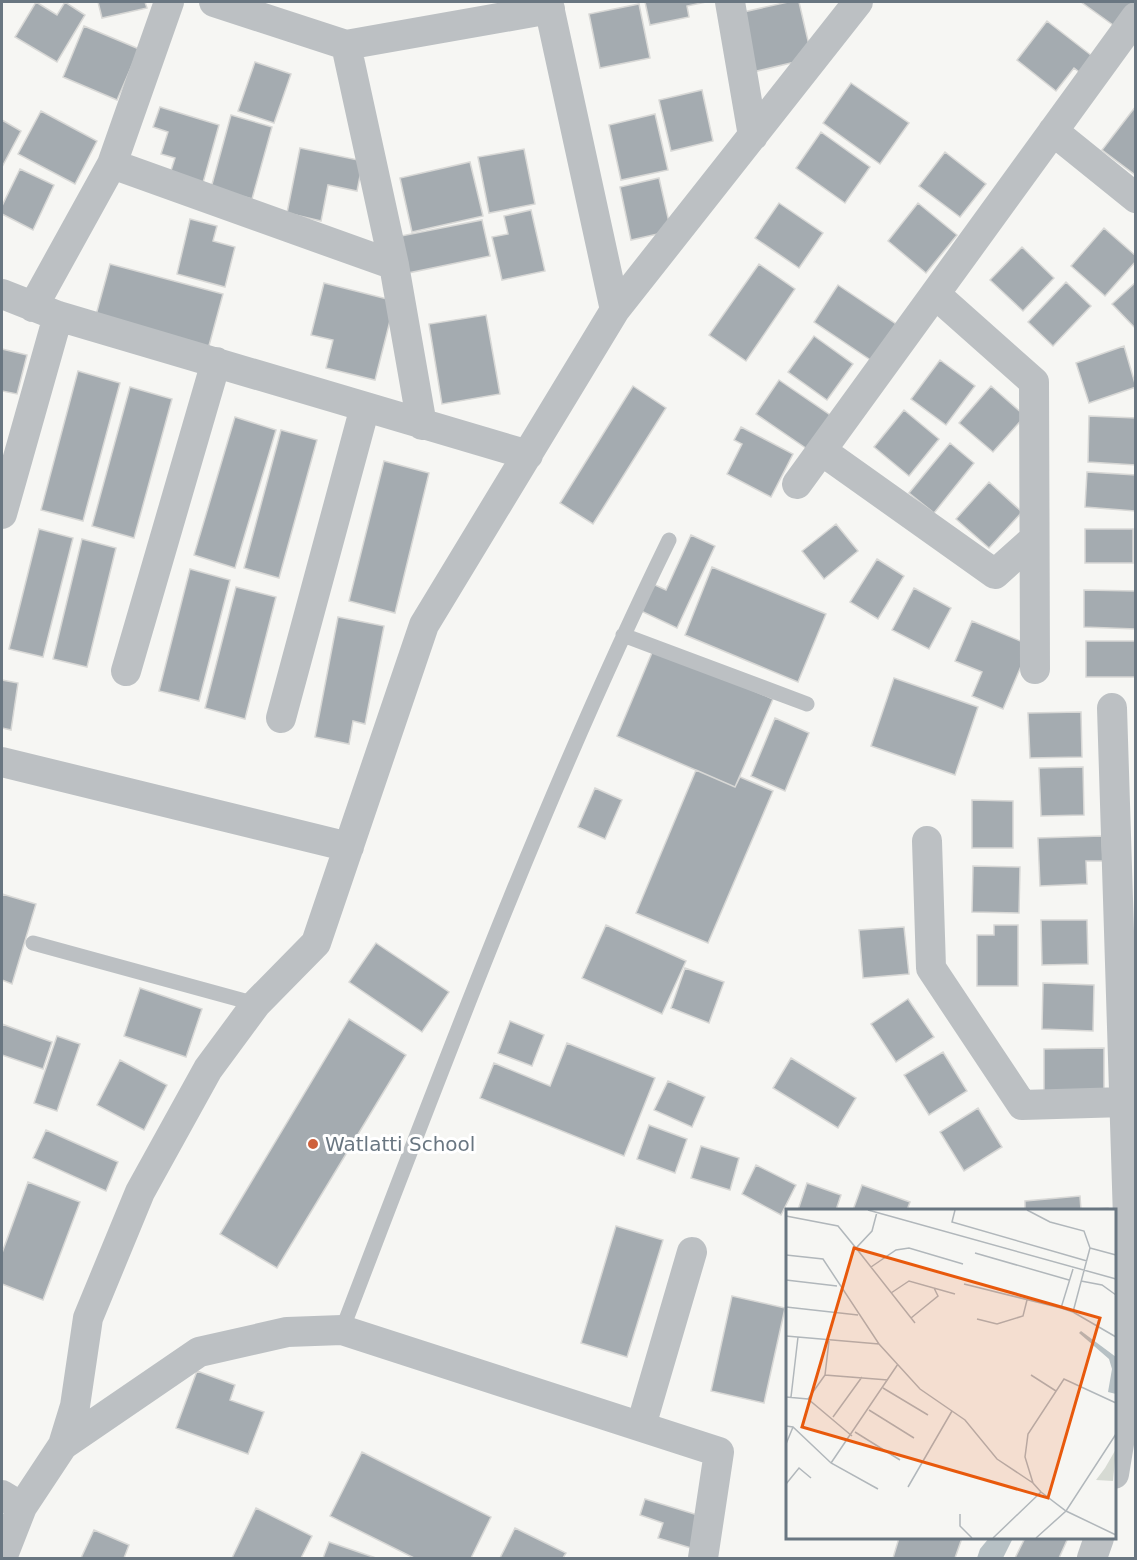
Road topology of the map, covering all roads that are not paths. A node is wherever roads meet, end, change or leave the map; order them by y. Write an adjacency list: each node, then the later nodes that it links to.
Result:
1 (169, 2): 10 (street)
2 (214, 2): 7 (street)
3 (730, 2): 9 (street)
4 (858, 2): 9 (street)
5 (549, 5): 7 (street); 15 (street)
6 (1136, 17): 8 (street)
7 (346, 45): 12 (street)
8 (1053, 131): 11 (street); 14 (street)
9 (753, 136): 15 (street)
10 (112, 164): 12 (street); 16 (street)
11 (1136, 198)
12 (394, 265): 19 (street)
13 (2, 294): 16 (street)
14 (935, 294): 20 (street); 24 (street)
15 (615, 310): 21 (street)
16 (46, 311): 17 (street); 23 (street)
17 (216, 362): 18 (street); 28 (street)
18 (365, 407): 19 (street); 31 (street)
19 (422, 424): 21 (street)
20 (822, 451): 22 (street); 24 (street)
21 (528, 455): 34 (street)
22 (797, 484)
23 (2, 514)
24 (1034, 539): 27 (street)
25 (669, 540): 26 (lane)
26 (622, 635): 29 (lane); 40 (lane)
27 (1035, 669)
28 (126, 671)
29 (807, 704)
30 (1112, 708): 37 (street)
31 (281, 718)
32 (2, 762): 34 (street)
33 (927, 841): 37 (street)
34 (349, 847): 36 (street)
35 (33, 943): 36 (lane)
36 (256, 1004): 43 (street)
37 (1125, 1102): 39 (street)
38 (692, 1252): 42 (street)
39 (1133, 1314): 41 (street)
40 (342, 1330): 42 (street); 43 (street)
41 (1132, 1389): 44 (street)
42 (641, 1426): 48 (street)
43 (63, 1445): 45 (street)
44 (1116, 1465)
45 (12, 1501): 47 (street)
46 (1099, 1539): 49 (street)
47 (2, 1558)
48 (703, 1558)
49 (1092, 1558)

